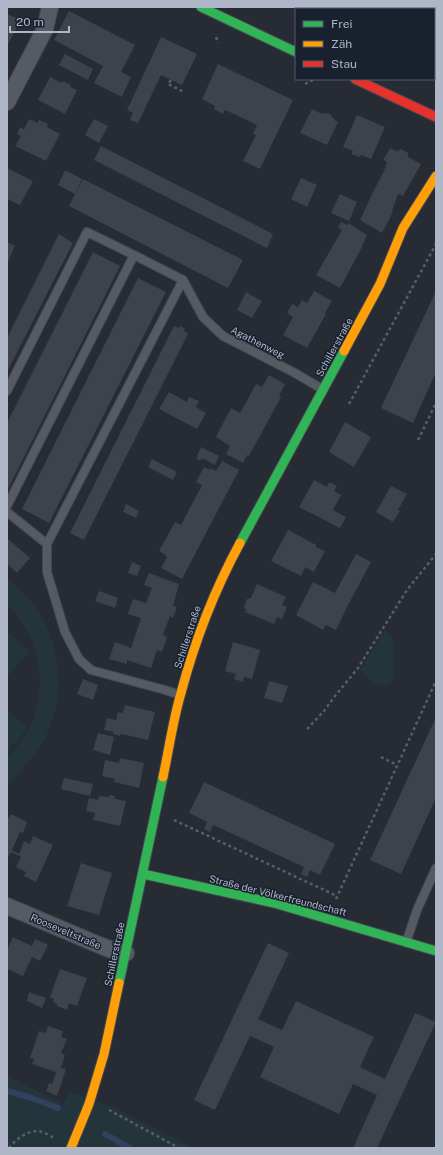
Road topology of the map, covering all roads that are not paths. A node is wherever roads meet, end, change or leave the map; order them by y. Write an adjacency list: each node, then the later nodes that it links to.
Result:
1 (50, 7): 5 (street)
2 (201, 7): 3 (street)
3 (295, 52)
4 (357, 80): 6 (street)
5 (7, 102)
6 (436, 117)
7 (436, 176): 10 (street, Schillerstraße)
8 (134, 255): 9 (lane); 11 (lane); 12 (lane)
9 (183, 280): 10 (lane, Agathenweg); 14 (lane)
10 (323, 390): 15 (street, Schillerstraße)
11 (7, 391)
12 (7, 506)
13 (7, 512): 14 (lane)
14 (47, 544): 15 (lane)
15 (180, 695): 17 (street, Schillerstraße)
16 (436, 868): 19 (lane)
17 (143, 874): 19 (street, Straße der Völkerfreundschaft); 21 (street, Schillerstraße)
18 (7, 906): 21 (street, Rooseveltstraße)
19 (407, 941): 20 (street, Straße der Völkerfreundschaft)
20 (436, 951)
21 (126, 953): 22 (street, Schillerstraße)
22 (72, 1147)

